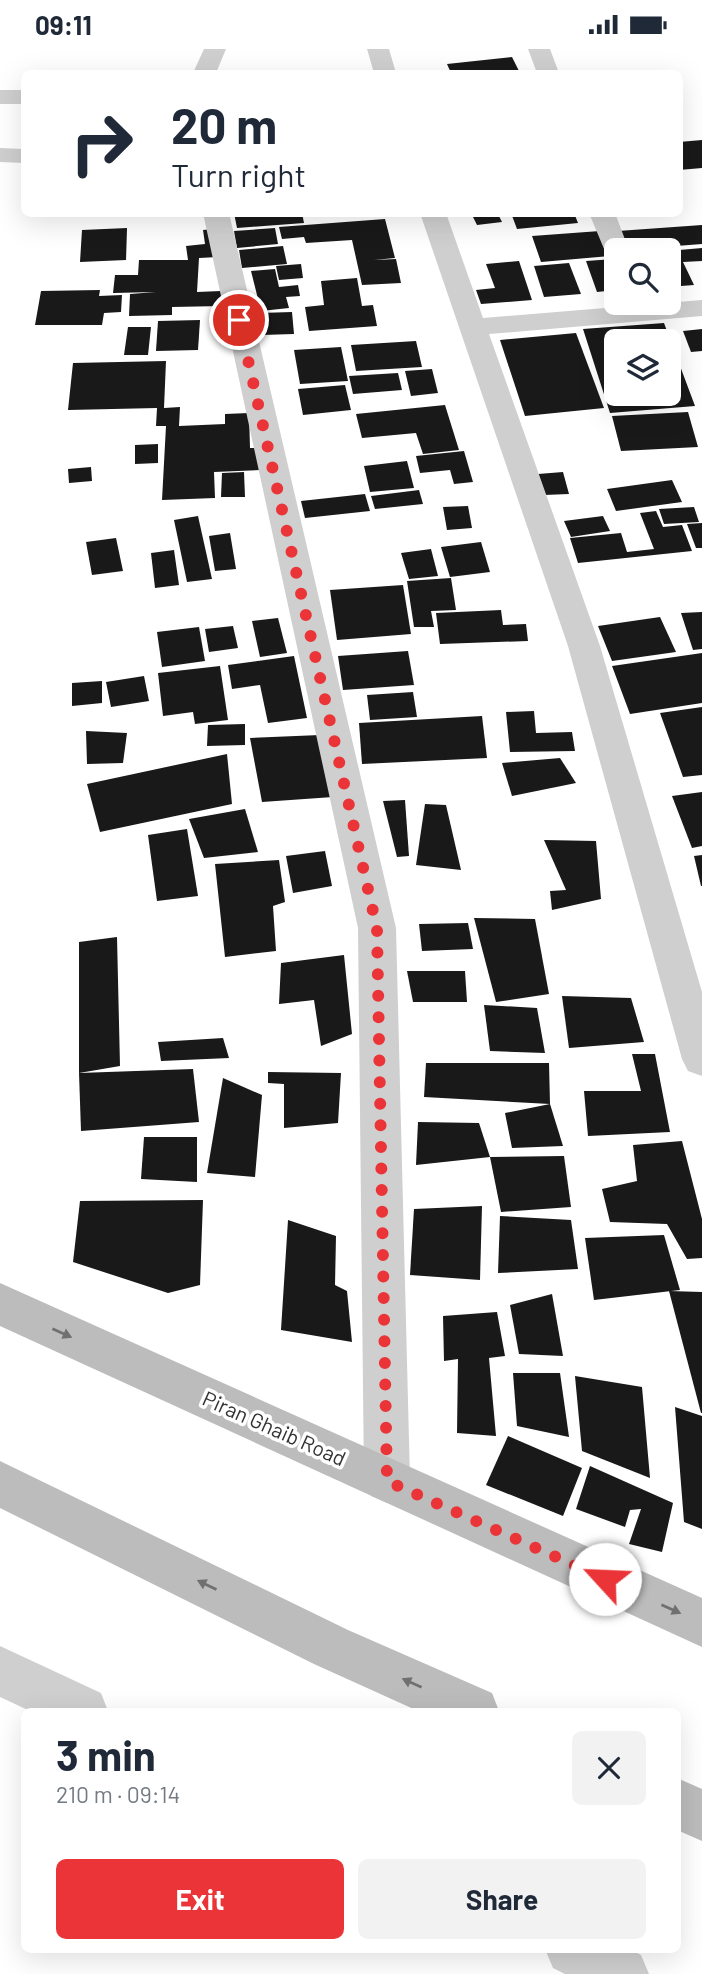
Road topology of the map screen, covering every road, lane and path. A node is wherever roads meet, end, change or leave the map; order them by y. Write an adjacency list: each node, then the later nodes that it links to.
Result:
1 (215, 49): 4 (street)
2 (378, 49): 5 (street)
3 (539, 49): 6 (street)
4 (206, 70)
5 (384, 70)
6 (547, 70)
7 (0, 97): 8 (street)
8 (21, 97)
9 (0, 155): 10 (street)
10 (21, 156)
11 (217, 217): 21 (street)
12 (434, 217): 18 (street)
13 (604, 217): 14 (street)
14 (611, 238)
15 (681, 308): 16 (street)
16 (702, 308)
17 (604, 312): 18 (street)
18 (473, 327): 19 (street)
19 (702, 1059)
20 (0, 1304): 21 (main road, Piran Ghaib Road, one-way to 21)
21 (387, 1481): 23 (main road, Piran Ghaib Road, one-way to 23)
22 (0, 1484): 26 (main road, one-way to 22)
23 (702, 1623)
24 (0, 1671): 25 (street)
25 (77, 1708)
26 (467, 1708)
27 (681, 1806): 28 (main road)
28 (702, 1815)
29 (580, 1953): 30 (street)
30 (622, 1974)

